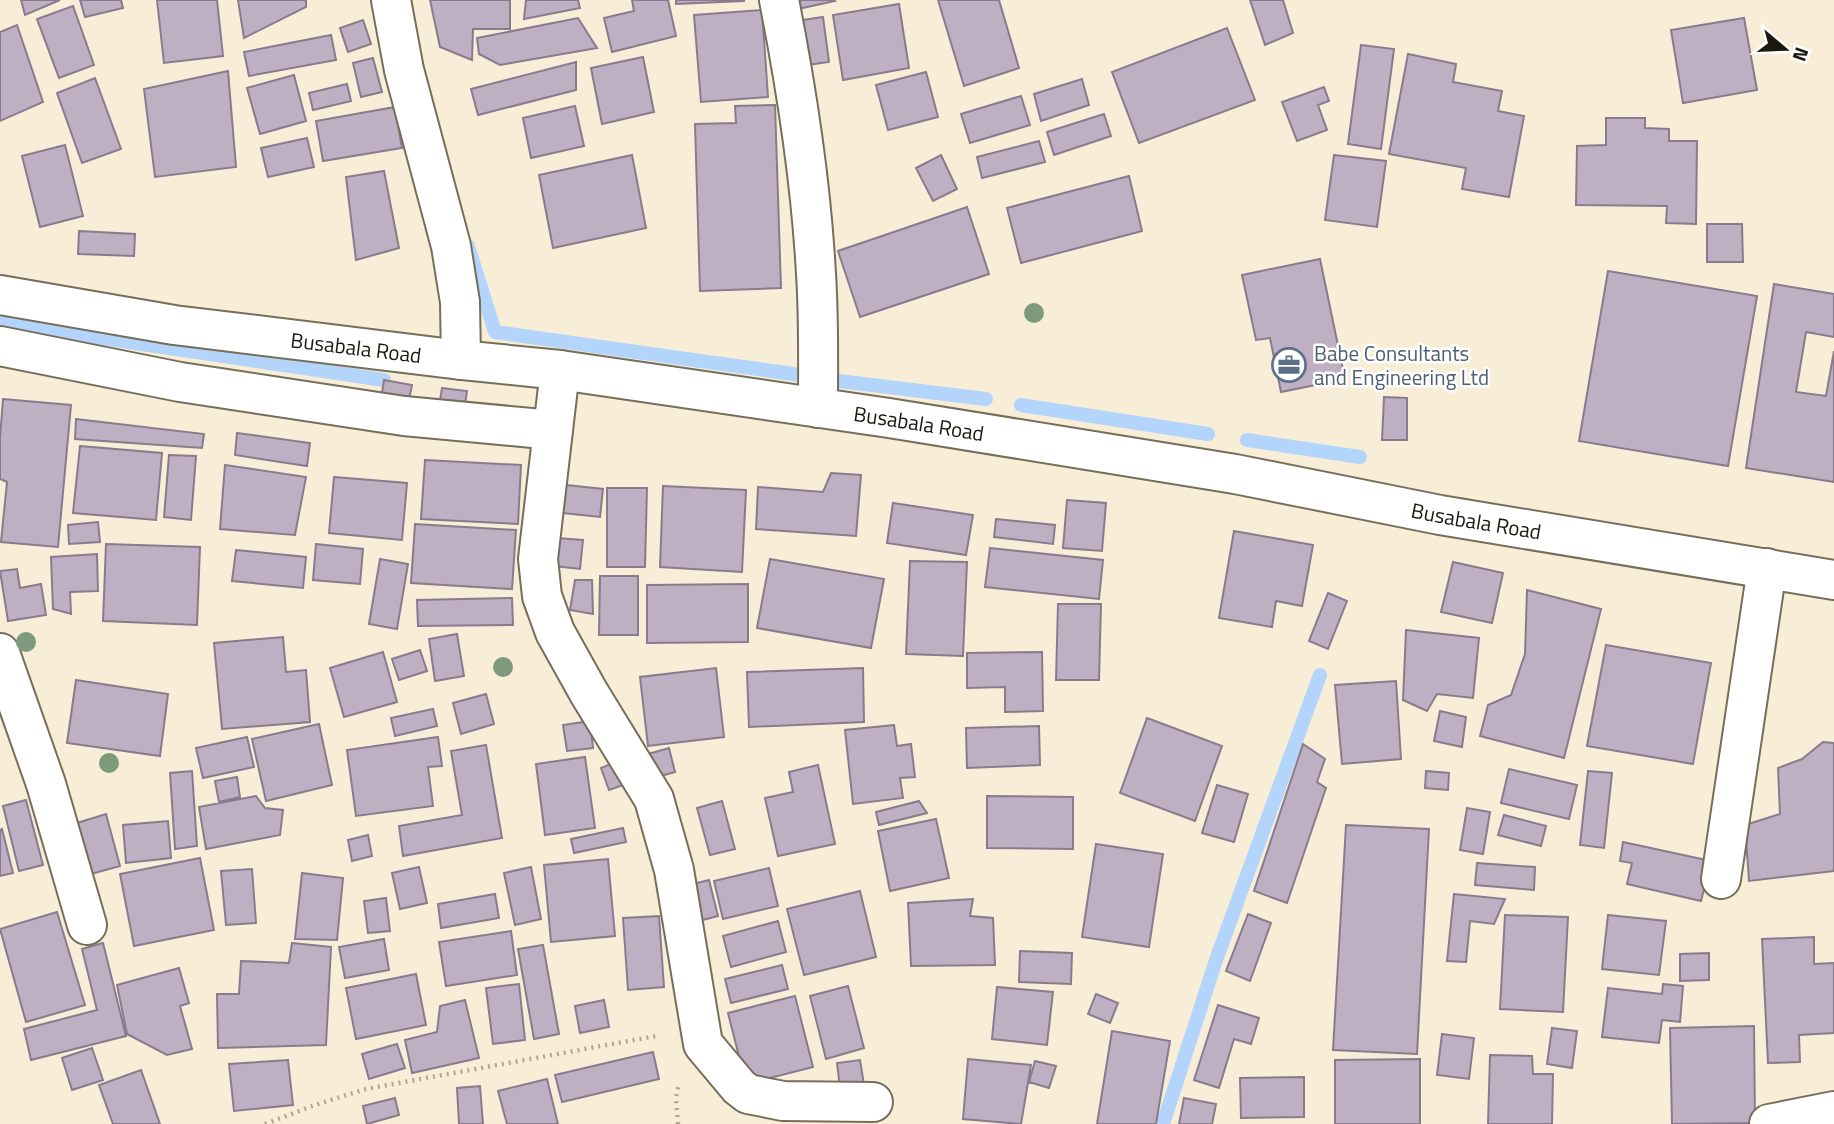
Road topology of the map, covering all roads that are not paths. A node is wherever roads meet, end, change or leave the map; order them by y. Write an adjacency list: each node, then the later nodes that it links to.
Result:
1 (391, 0): 5 (street)
2 (779, 0): 7 (street)
3 (0, 295): 5 (street, Busabala Road)
4 (0, 346): 8 (street)
5 (461, 360): 6 (street, Busabala Road)
6 (560, 370): 7 (street, Busabala Road); 8 (street)
7 (818, 408): 9 (street, Busabala Road)
8 (553, 430): 14 (street)
9 (1767, 568): 10 (street, Busabala Road); 12 (street)
10 (1834, 580)
11 (0, 653): 13 (street)
12 (1721, 879)
13 (87, 925)
14 (873, 1102)
15 (1834, 1111): 16 (street)
16 (1769, 1124)

